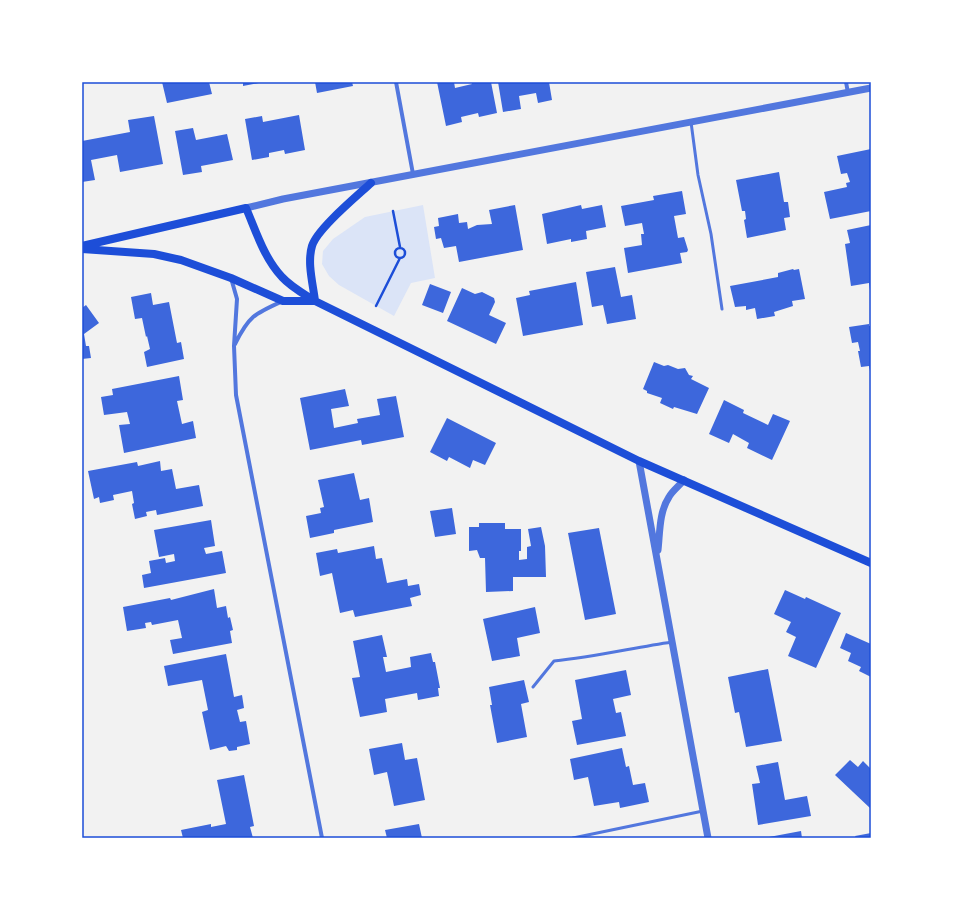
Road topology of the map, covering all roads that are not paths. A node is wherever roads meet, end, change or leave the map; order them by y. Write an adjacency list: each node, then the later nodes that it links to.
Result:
1 (396, 82): 6 (street)
2 (846, 82): 4 (street)
3 (871, 88): 4 (street)
4 (848, 93): 5 (street)
5 (691, 122): 6 (street); 13 (lane)
6 (413, 174): 7 (street)
7 (371, 183): 8 (street); 12 (main road)
8 (246, 208): 9 (main road); 12 (main road)
9 (82, 248): 10 (main road)
10 (231, 278): 11 (main road); 14 (street)
11 (283, 301): 12 (main road); 14 (street)
12 (315, 301): 15 (main road)
13 (722, 309)
14 (234, 346): 22 (street)
15 (639, 461): 16 (main road); 17 (street)
16 (684, 480): 17 (street); 18 (main road)
17 (657, 560): 19 (street)
18 (871, 563)
19 (672, 642): 20 (lane); 21 (street)
20 (533, 687)
21 (703, 811): 23 (lane); 24 (street)
22 (322, 838)
23 (573, 838)
24 (708, 838)

